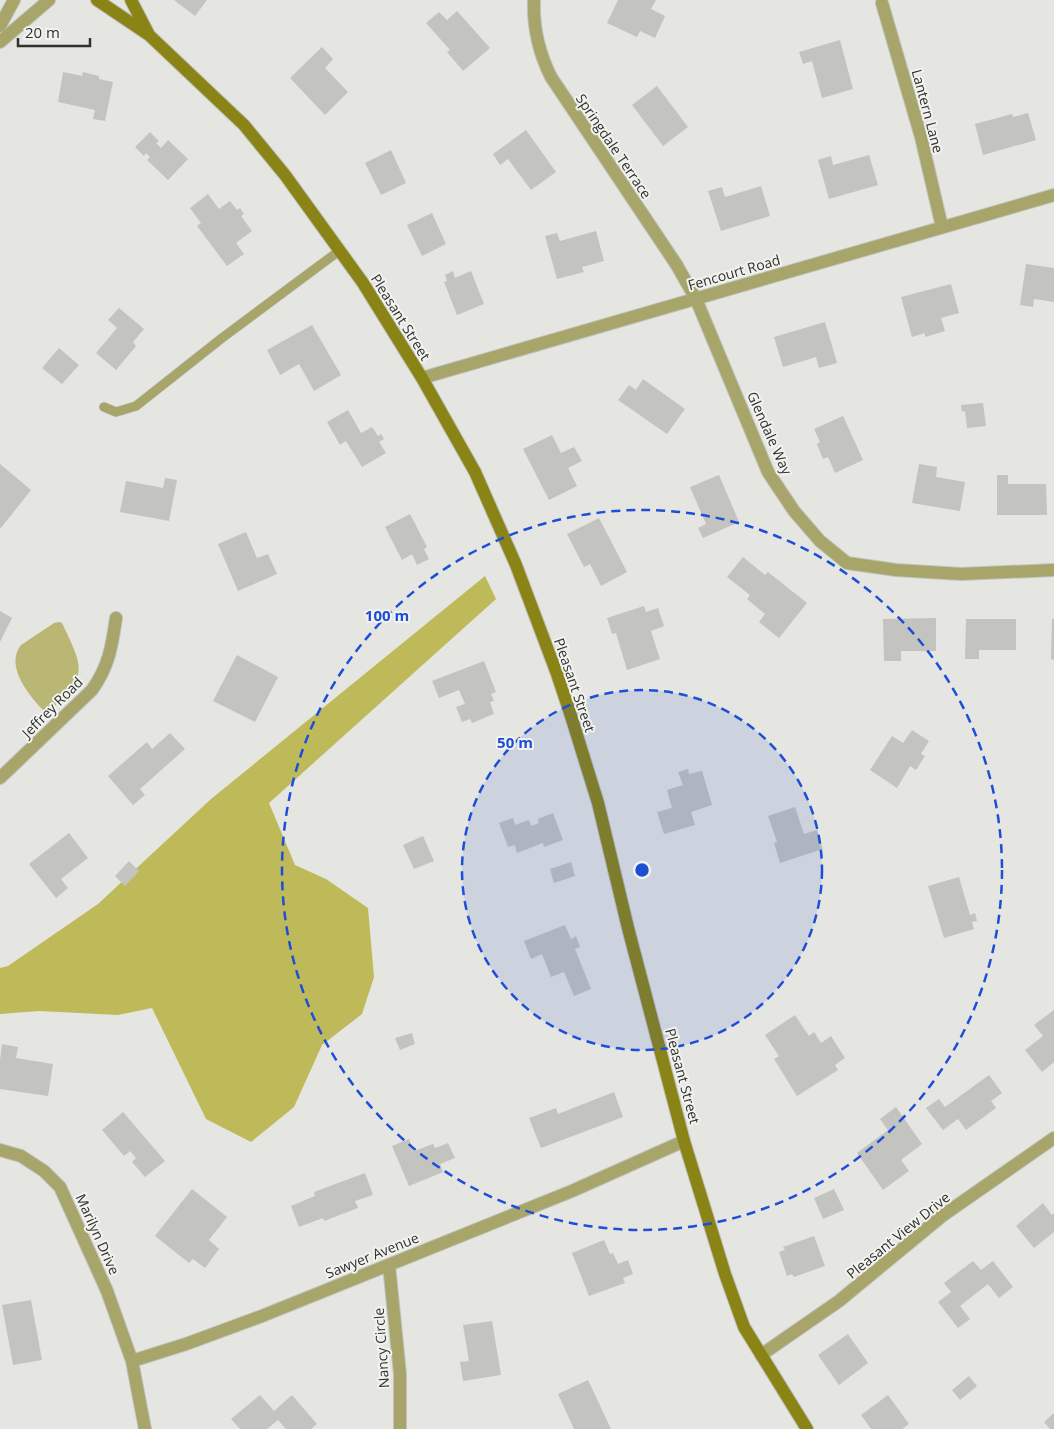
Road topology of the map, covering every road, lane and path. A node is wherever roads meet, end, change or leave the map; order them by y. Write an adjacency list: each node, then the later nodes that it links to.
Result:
1 (14, 0): 7 (street)
2 (49, 0): 9 (street)
3 (97, 0): 8 (main road, Pleasant Street)
4 (131, 0): 8 (main road, Pleasant Street)
5 (534, 0): 13 (street, Springdale Terrace)
6 (882, 3): 11 (street, Lantern Lane)
7 (0, 26)
8 (149, 35): 12 (main road, Pleasant Street)
9 (0, 42)
10 (1054, 195): 11 (street, Fencourt Road)
11 (942, 227): 13 (street, Fencourt Road)
12 (339, 251): 14 (main road, Pleasant Street); 15 (lane)
13 (696, 299): 14 (street, Fencourt Road); 16 (street, Glendale Way)
14 (422, 378): 20 (main road, Pleasant Street)
15 (104, 406)
16 (1054, 570)
17 (116, 618): 18 (street, Jeffrey Road)
18 (0, 778)
19 (1054, 1138): 23 (street, Pleasant View Drive)
20 (684, 1141): 22 (street, Sawyer Avenue); 23 (main road, Pleasant Street)
21 (0, 1150): 24 (street, Marilyn Drive)
22 (389, 1265): 24 (street, Sawyer Avenue); 26 (street, Nancy Circle)
23 (761, 1355): 27 (main road, Pleasant Street)
24 (132, 1361): 25 (street)
25 (145, 1429)
26 (400, 1429)
27 (806, 1429)

